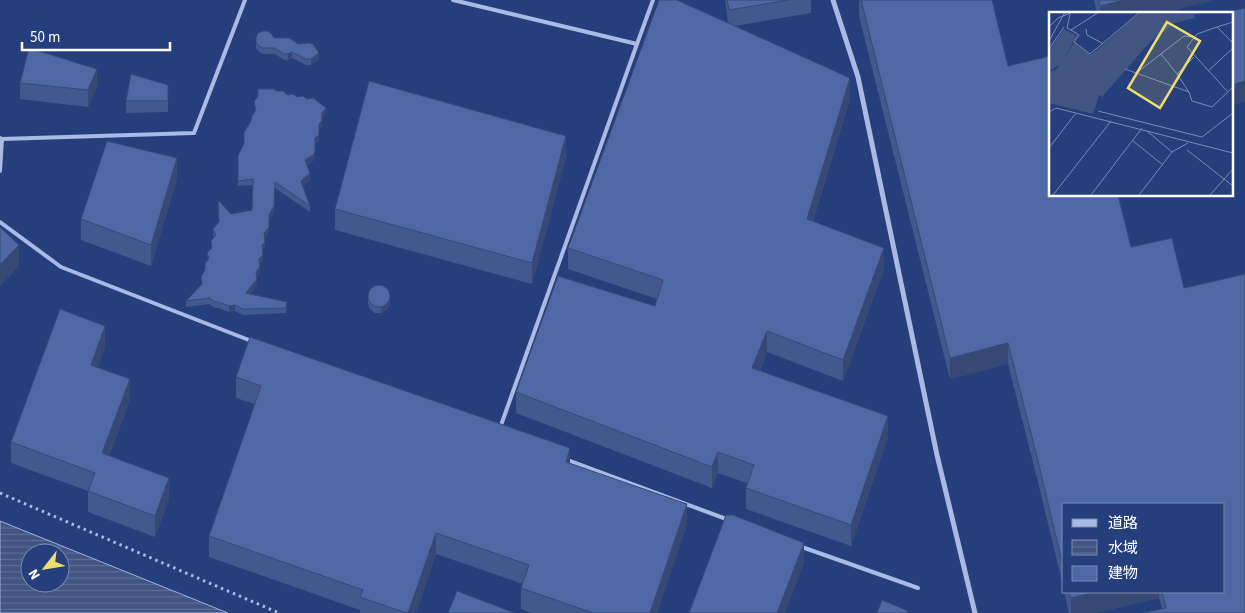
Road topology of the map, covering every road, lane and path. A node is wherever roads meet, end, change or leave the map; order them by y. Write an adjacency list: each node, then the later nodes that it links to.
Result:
1 (244, 0): 6 (lane)
2 (453, 0): 5 (lane)
3 (652, 0): 5 (lane)
4 (833, 0): 17 (street)
5 (637, 44): 10 (lane)
6 (1, 139): 7 (lane)
7 (0, 171)
8 (0, 222): 9 (lane)
9 (256, 342)
10 (498, 434)
11 (562, 458): 13 (lane)
12 (0, 493): 16 (path)
13 (736, 522)
14 (791, 543): 15 (lane)
15 (918, 588)
16 (278, 613)
17 (975, 613)

